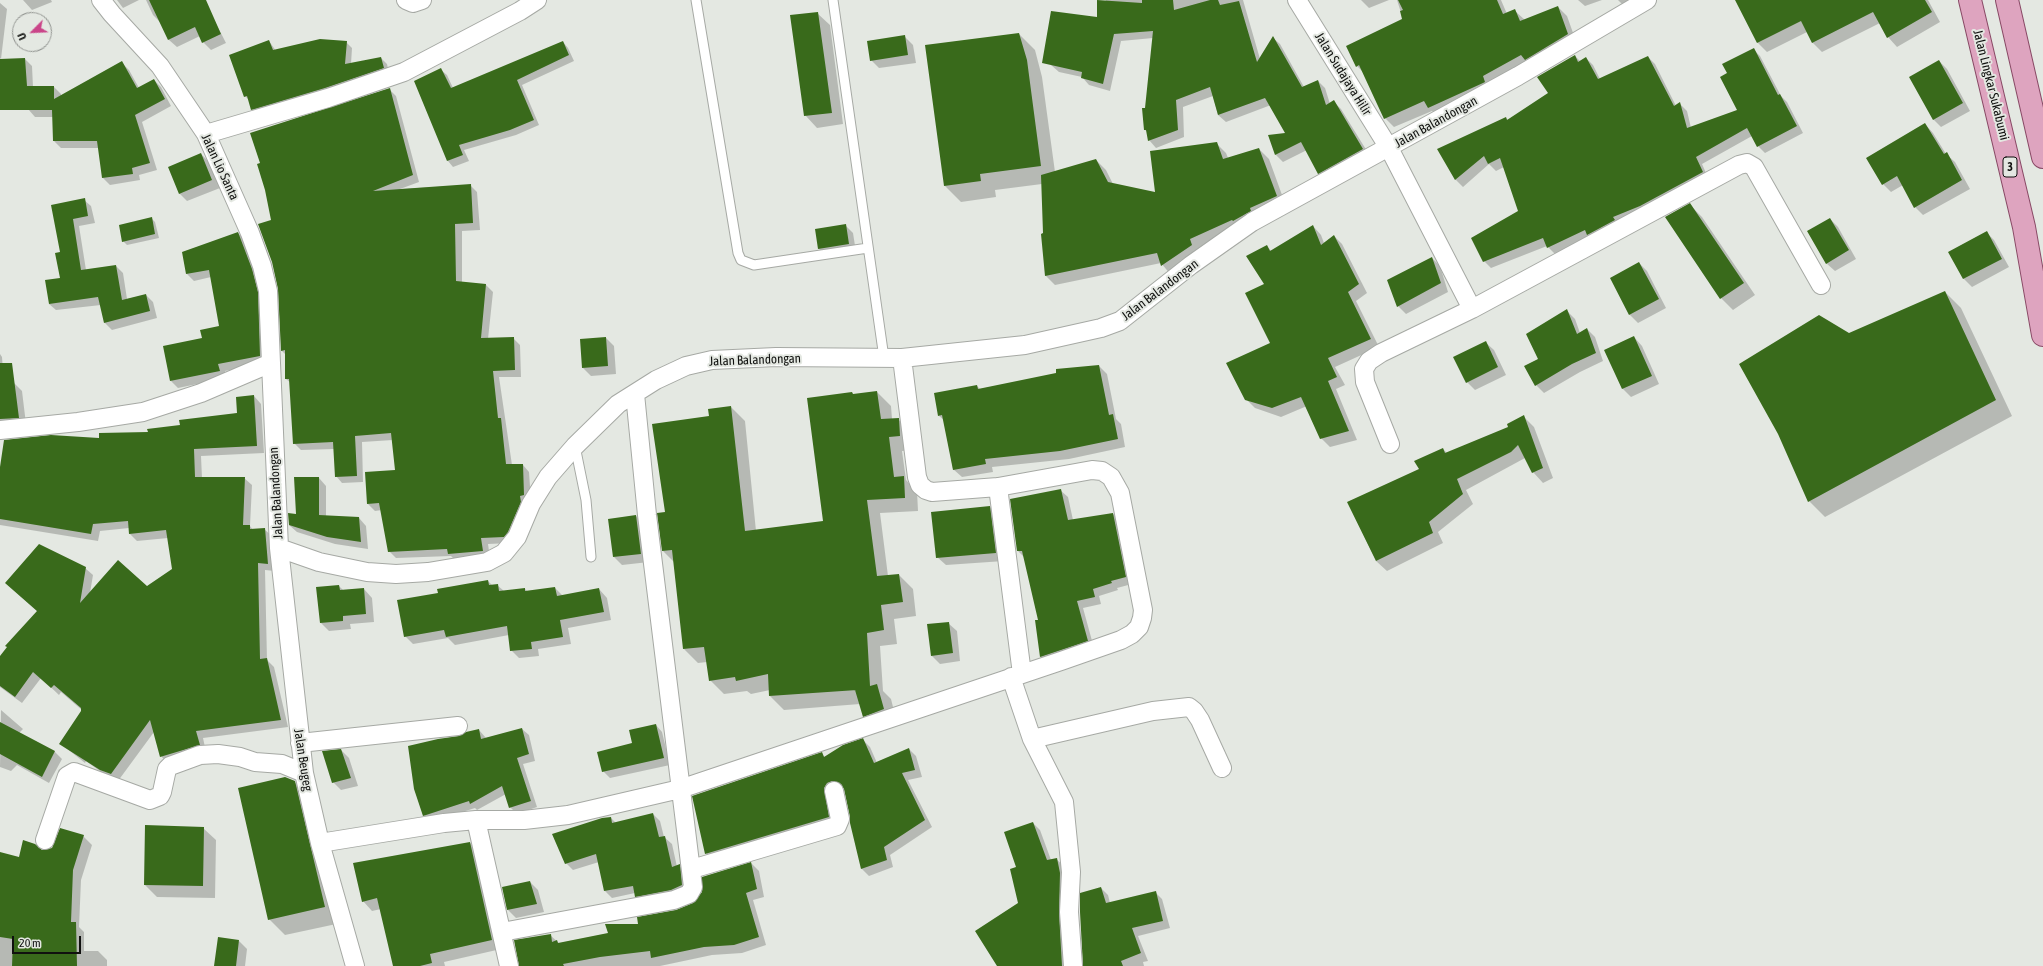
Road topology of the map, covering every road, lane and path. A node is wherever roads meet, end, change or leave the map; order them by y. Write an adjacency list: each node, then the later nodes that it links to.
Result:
1 (101, 0): 11 (street, Jalan Lio Santa)
2 (406, 0): 3 (street)
3 (422, 0)
4 (537, 0): 11 (street)
5 (696, 0): 14 (lane)
6 (833, 0): 14 (lane)
7 (1297, 0): 12 (street, Jalan Sudajaya Hilir)
8 (1647, 0): 12 (street, Jalan Balandongan)
9 (1970, 0): 17 (main road, Jalan Lingkar Sukabumi / 3)
10 (2006, 0): 13 (main road)
11 (206, 134): 20 (street, Jalan Lio Santa)
12 (1389, 148): 16 (street, Jalan Sudajaya Hilir); 19 (street, Jalan Balandongan)
13 (2043, 157)
14 (868, 248): 18 (lane)
15 (1821, 285): 16 (street)
16 (1472, 309): 23 (street)
17 (2043, 335)
18 (884, 358): 19 (street, Jalan Balandongan); 21 (street, Jalan Balandongan)
19 (902, 358): 25 (street)
20 (271, 363): 22 (street); 26 (street, Jalan Balandongan)
21 (635, 394): 24 (street, Jalan Balandongan); 34 (street)
22 (0, 430)
23 (1390, 444)
24 (575, 446): 26 (street, Jalan Balandongan); 27 (lane)
25 (998, 487): 28 (street); 28 (street)
26 (279, 548): 31 (street, Jalan Beugeg)
27 (591, 557)
28 (1016, 675): 30 (street); 34 (street)
29 (458, 726): 31 (street)
30 (1032, 738): 32 (street); 43 (street)
31 (300, 743): 33 (street, Jalan Beugeg)
32 (1222, 768)
33 (304, 773): 37 (street); 38 (street, Jalan Beugeg)
34 (680, 789): 36 (street); 39 (street)
35 (834, 791): 39 (street)
36 (476, 820): 38 (street); 40 (street)
37 (45, 840)
38 (320, 843): 41 (street, Jalan Beugeg)
39 (692, 869): 40 (street)
40 (502, 932): 42 (street)
41 (355, 966)
42 (509, 966)
43 (1073, 966)

